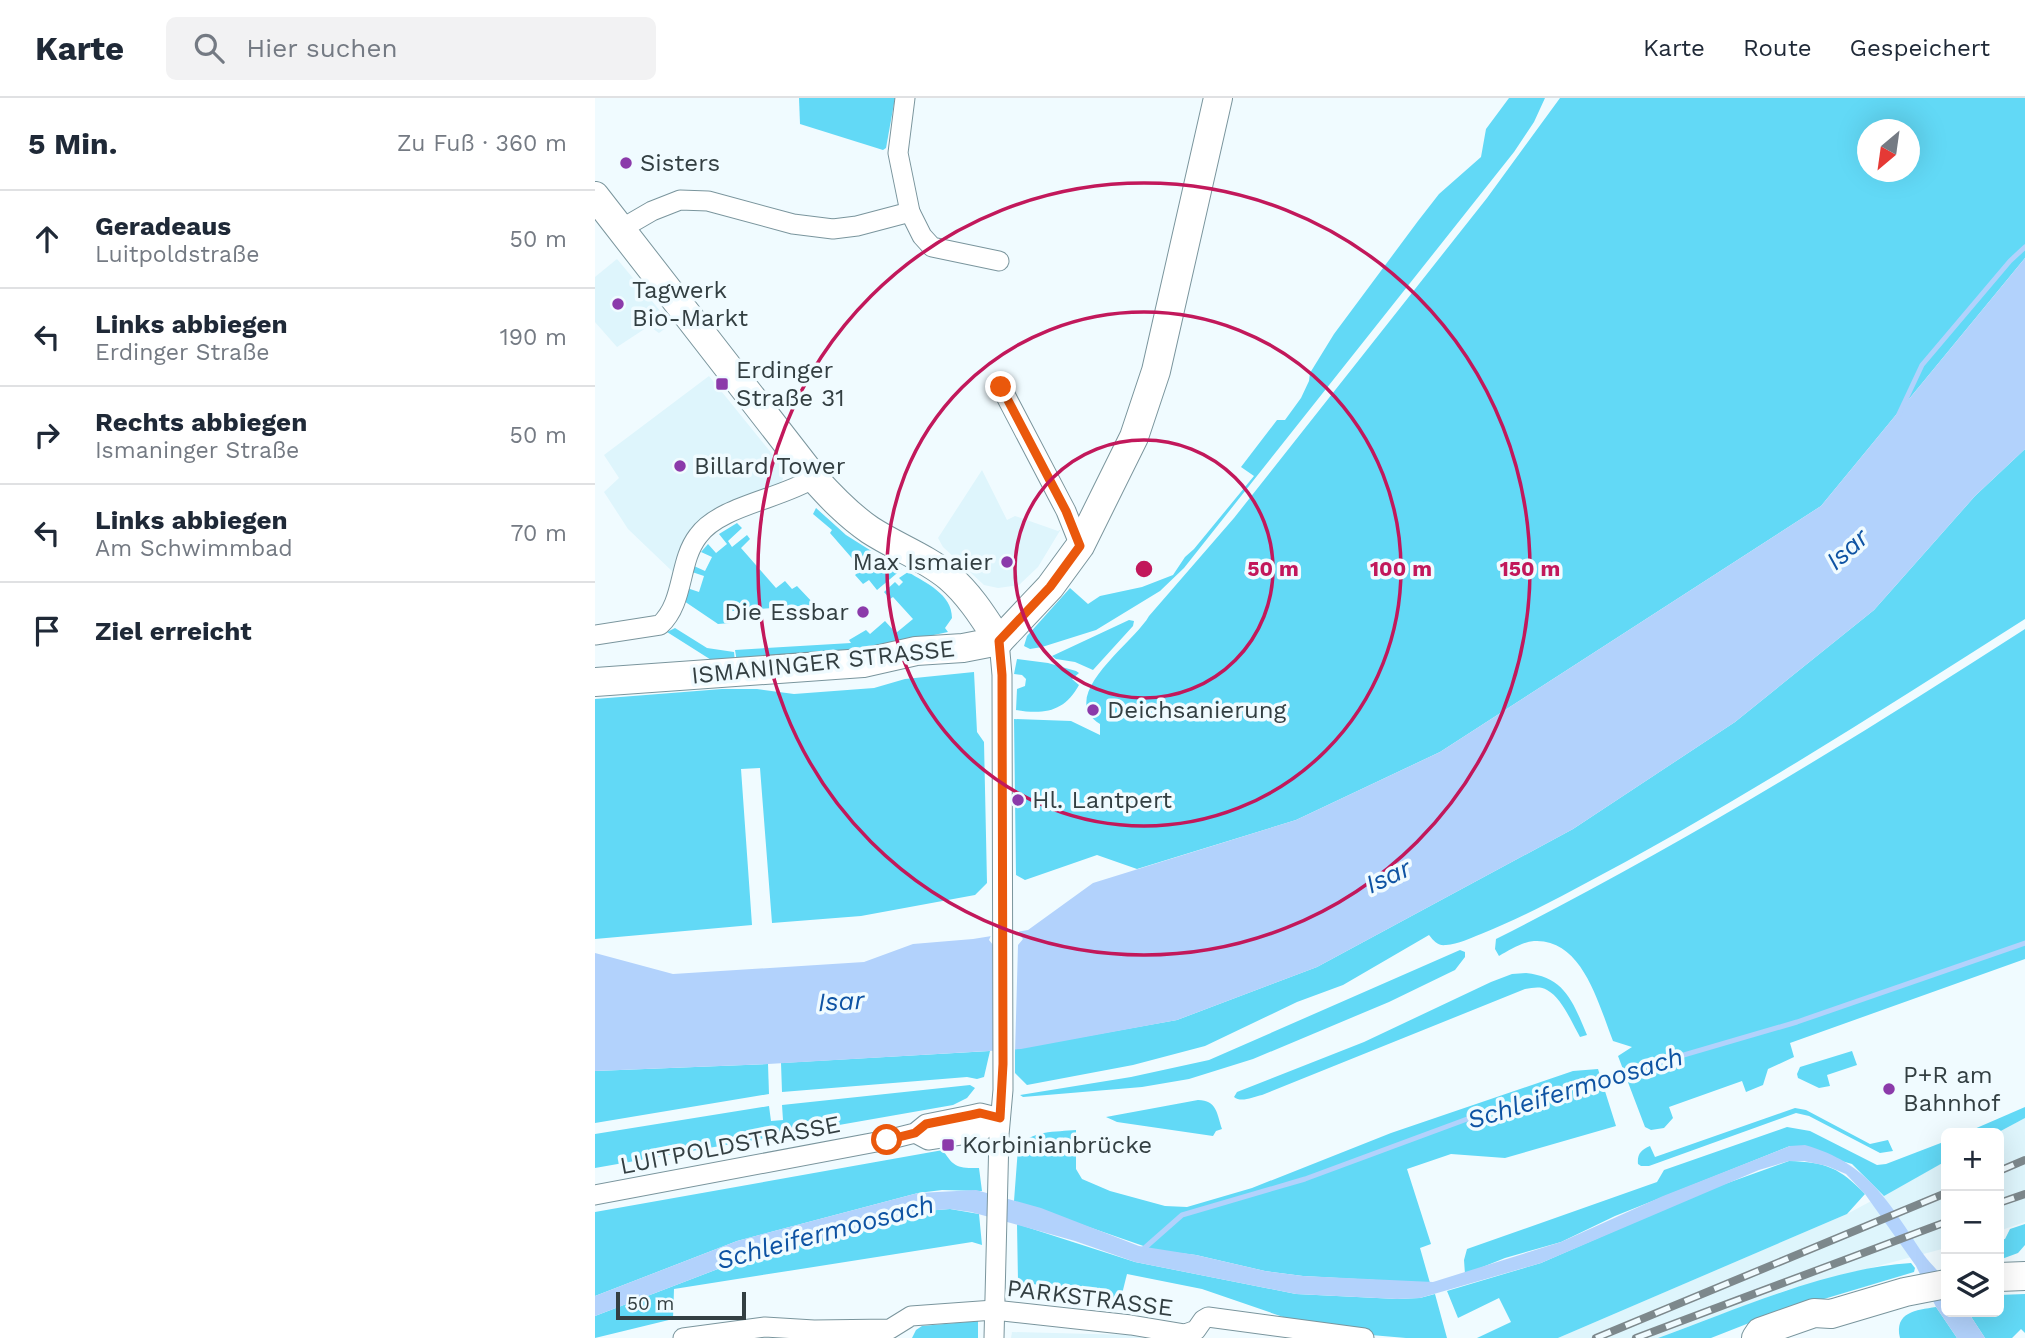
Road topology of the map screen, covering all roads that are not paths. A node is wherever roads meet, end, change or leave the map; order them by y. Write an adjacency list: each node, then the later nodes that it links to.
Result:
1 (905, 98): 4 (street)
2 (1218, 98): 9 (street)
3 (595, 196): 5 (street)
4 (910, 212): 5 (street); 6 (street)
5 (621, 229): 8 (street)
6 (999, 261)
7 (1001, 387): 9 (street)
8 (814, 478): 10 (street); 11 (street)
9 (1080, 546): 11 (street)
10 (595, 635)
11 (999, 641): 12 (street, ISMANINGER STRASSE); 13 (street)
12 (595, 682)
13 (1000, 1118): 14 (street, LUITPOLDSTRASSE); 18 (street)
14 (595, 1195)
15 (2025, 1276): 16 (street)
16 (2004, 1277)
17 (1941, 1285): 19 (street)
18 (994, 1310): 20 (street, PARKSTRASSE); 22 (street); 23 (street, PARKSTRASSE)
19 (1831, 1314): 24 (street); 25 (street)
20 (893, 1334): 21 (street, PARKSTRASSE)
21 (683, 1338)
22 (994, 1338)
23 (1364, 1338)
24 (1756, 1338)
25 (1788, 1338)

